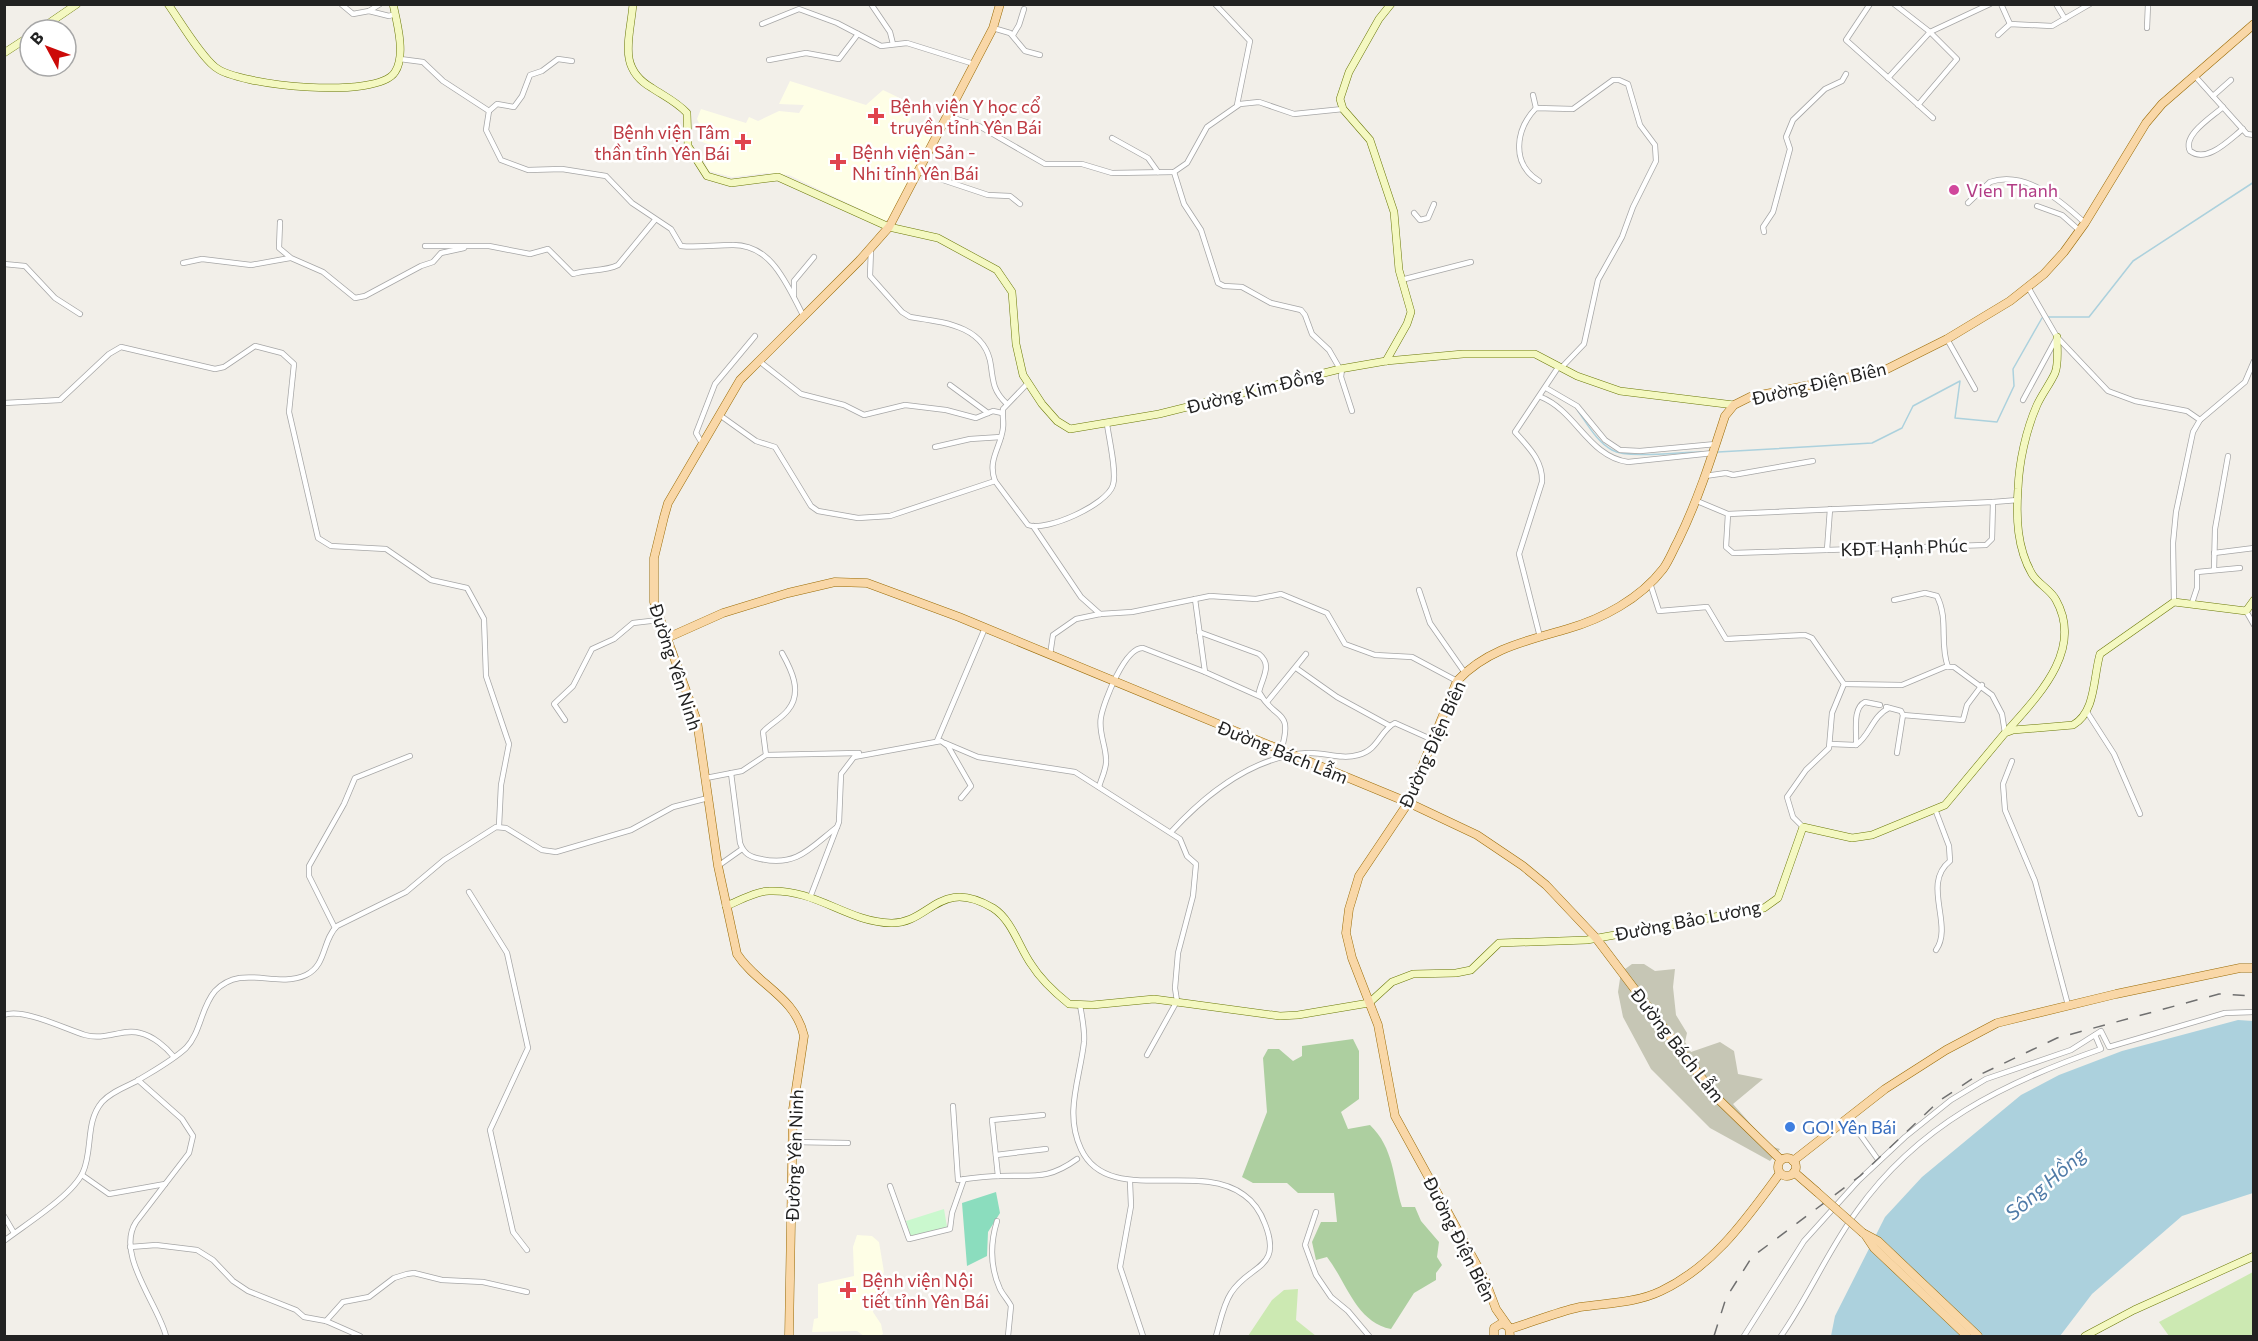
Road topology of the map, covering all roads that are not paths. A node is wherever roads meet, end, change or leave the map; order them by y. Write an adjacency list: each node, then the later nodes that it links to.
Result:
1 (77, 4): 21 (street)
2 (168, 4): 36 (street)
3 (341, 4): 19 (street)
4 (380, 4): 19 (street)
5 (393, 4): 20 (street)
6 (633, 4): 71 (street, Đường Kim Đồng)
7 (871, 4): 33 (street)
8 (1000, 4): 26 (main road, Đường Yên Ninh)
9 (1215, 4): 47 (street)
10 (1391, 4): 52 (street)
11 (1870, 4): 42 (street)
12 (1894, 4): 28 (street)
13 (1990, 4): 28 (street)
14 (2001, 4): 24 (street)
15 (2056, 4): 22 (street)
16 (2090, 4): 22 (street)
17 (2148, 4): 27 (street)
18 (1024, 9): 30 (street)
19 (369, 11): 20 (street)
20 (394, 14): 36 (street)
21 (57, 18)
22 (2065, 19): 24 (street)
23 (762, 24): 29 (street)
24 (2010, 24): 31 (street)
25 (2253, 24): 41 (main road, Đường Điện Biên)
26 (993, 28): 30 (street); 39 (main road, Đường Yên Ninh)
27 (2146, 28)
28 (1930, 32): 42 (street); 49 (street)
29 (858, 34): 33 (street); 37 (street)
30 (1012, 35): 35 (street)
31 (1998, 35)
32 (18, 44): 34 (street)
33 (893, 44): 39 (street)
34 (4, 53)
35 (1040, 56)
36 (400, 58): 53 (street)
37 (769, 60)
38 (572, 61): 53 (street)
39 (974, 64): 54 (main road, Đường Yên Ninh)
40 (1846, 74): 48 (street)
41 (2194, 75): 45 (street); 70 (main road, Đường Điện Biên)
42 (1888, 78): 49 (street)
43 (2231, 80): 45 (street)
44 (1533, 95): 51 (street)
45 (2213, 96): 50 (street)
46 (1799, 100): 48 (street)
47 (1238, 105): 52 (street); 61 (street)
48 (1805, 105): 73 (street)
49 (1918, 105): 55 (street)
50 (2223, 107): 57 (street); 57 (street)
51 (1536, 108): 62 (street); 95 (street)
52 (1343, 109): 84 (street)
53 (489, 111): 68 (street)
54 (947, 116): 59 (main road, Đường Yên Ninh); 60 (street)
55 (1933, 118)
56 (2253, 129): 57 (street)
57 (2248, 133)
58 (1112, 138): 60 (street)
59 (919, 172): 64 (street); 71 (main road, Đường Yên Ninh)
60 (1158, 172): 61 (street)
61 (1174, 172): 96 (street)
62 (1539, 181)
63 (1968, 203): 70 (street)
64 (1020, 204)
65 (1434, 204): 67 (street)
66 (2037, 206): 72 (street)
67 (1414, 213)
68 (655, 220): 74 (street); 86 (street)
69 (280, 222): 75 (street)
70 (2085, 224): 72 (main road, Đường Điện Biên)
71 (889, 227): 77 (main road, Đường Yên Ninh); 97 (street, Đường Kim Đồng)
72 (2080, 231): 85 (main road, Đường Điện Biên)
73 (1764, 232)
74 (425, 246)
75 (279, 248): 79 (street); 80 (street)
76 (464, 249): 79 (street)
77 (871, 249): 88 (main road, Đường Yên Ninh); 104 (street)
78 (814, 257): 86 (street)
79 (291, 258): 80 (street)
80 (271, 261): 82 (street)
81 (1472, 262): 84 (street)
82 (183, 263)
83 (4, 264): 87 (street)
84 (1401, 280): 93 (street)
85 (2028, 287): 89 (street); 91 (main road, Đường Điện Biên)
86 (794, 299): 88 (street)
87 (80, 315)
88 (803, 315): 92 (main road, Đường Yên Ninh)
89 (2055, 333): 102 (street); 110 (street); 121 (street)
90 (755, 336): 114 (street)
91 (1947, 339): 100 (street); 105 (main road, Đường Điện Biên)
92 (759, 361): 107 (street); 109 (main road, Đường Yên Ninh)
93 (1386, 361): 95 (street, Đường Kim Đồng); 96 (street, Đường Kim Đồng)
94 (2253, 361): 110 (street)
95 (1561, 366): 99 (street); 105 (street, Đường Kim Đồng)
96 (1341, 369): 106 (street); 111 (street, Đường Kim Đồng)
97 (1027, 384): 104 (street); 111 (street, Đường Kim Đồng)
98 (950, 385): 107 (street)
99 (1546, 388): 101 (street); 113 (street)
100 (1975, 389)
101 (1541, 397): 116 (street); 145 (street)
102 (2023, 400)
103 (4, 403): 186 (street)
104 (1007, 404): 108 (street)
105 (1734, 405): 113 (main road, Đường Điện Biên)
106 (1352, 411)
107 (988, 413): 108 (street)
108 (1002, 413): 112 (street)
109 (721, 416): 114 (main road, Đường Yên Ninh); 120 (street)
110 (2200, 420): 137 (street)
111 (1107, 424): 126 (street)
112 (1001, 437): 115 (street); 120 (street)
113 (1716, 444): 116 (main road, Đường Điện Biên)
114 (703, 445): 141 (main road, Đường Yên Ninh)
115 (935, 447)
116 (1713, 453): 119 (main road, Đường Điện Biên)
117 (2228, 456): 129 (street)
118 (1813, 461): 119 (street)
119 (1705, 476): 122 (main road, Đường Điện Biên)
120 (995, 481): 126 (street)
121 (2018, 500): 123 (street); 165 (street)
122 (1697, 501): 125 (street); 132 (main road, Đường Điện Biên)
123 (1993, 502): 124 (street); 128 (street, KĐT Hạnh Phúc)
124 (1830, 509): 125 (street); 128 (street)
125 (1728, 514): 128 (street, KĐT Hạnh Phúc)
126 (1033, 526): 140 (street)
127 (2253, 548): 129 (street)
128 (1827, 550)
129 (2214, 553): 131 (street)
130 (2240, 568): 131 (street)
131 (2214, 570): 138 (street)
132 (1650, 583): 145 (main road, Đường Điện Biên); 156 (street)
133 (1419, 590): 153 (street)
134 (1195, 599): 140 (street); 144 (street); 154 (street)
135 (1894, 600): 150 (street)
136 (2253, 600): 139 (street)
137 (2174, 602): 138 (street); 161 (street)
138 (2192, 603): 139 (street)
139 (2246, 611): 142 (street)
140 (1100, 614): 149 (street)
141 (659, 620): 146 (main road, Đường Yên Ninh); 163 (street)
142 (2253, 625)
143 (985, 628): 146 (main road, Đường Bách Lẫm); 149 (main road, Đường Bách Lẫm); 167 (street)
144 (1199, 632): 152 (street); 158 (street)
145 (1540, 637): 153 (main road, Đường Điện Biên)
146 (667, 638): 179 (main road, Đường Yên Ninh)
147 (782, 653): 174 (street)
148 (1306, 654): 151 (street)
149 (1050, 655): 155 (main road, Đường Bách Lẫm)
150 (1948, 667): 156 (street); 157 (street)
151 (1296, 668): 159 (street); 164 (street)
152 (1204, 672): 155 (street); 158 (street)
153 (1465, 673): 154 (main road, Đường Điện Biên)
154 (1457, 681): 166 (main road, Đường Điện Biên)
155 (1114, 682): 171 (main road, Đường Bách Lẫm); 180 (street)
156 (1844, 684): 169 (street)
157 (1982, 685): 162 (street); 165 (street)
158 (1261, 697): 159 (street)
159 (1267, 702): 171 (street)
160 (1880, 705): 170 (street)
161 (2087, 712): 165 (street); 185 (street)
162 (1902, 715): 170 (street); 173 (street)
163 (565, 720)
164 (1390, 726): 166 (street); 176 (street)
165 (2005, 733): 184 (street)
166 (1432, 740): 183 (main road, Đường Điện Biên)
167 (938, 741): 168 (street); 172 (street)
168 (945, 743): 180 (street); 182 (street)
169 (1831, 744): 170 (street); 188 (street)
170 (1856, 745)
171 (1281, 751): 176 (main road, Đường Bách Lẫm)
172 (861, 753): 174 (street); 187 (street)
173 (1897, 753)
174 (766, 755): 178 (street)
175 (410, 756): 195 (street)
176 (1293, 756): 183 (main road, Đường Bách Lẫm); 189 (street)
177 (2012, 761): 202 (street)
178 (731, 773): 179 (street); 190 (street)
179 (706, 778): 181 (main road, Đường Yên Ninh)
180 (1099, 787): 189 (street)
181 (708, 798): 186 (street); 191 (main road, Đường Yên Ninh)
182 (961, 798)
183 (1407, 802): 196 (main road, Đường Bách Lẫm); 200 (main road, Đường Điện Biên)
184 (1935, 809): 188 (street); 197 (street)
185 (2140, 814)
186 (499, 826): 195 (street)
187 (837, 827): 190 (street); 193 (street)
188 (1803, 827): 196 (street, Đường Bảo Lương)
189 (1171, 832): 199 (street)
190 (742, 849): 191 (street)
191 (718, 866): 194 (main road, Đường Yên Ninh)
192 (469, 892): 235 (street)
193 (811, 895): 194 (street); 201 (street)
194 (726, 906): 212 (main road, Đường Yên Ninh)
195 (335, 928): 207 (street)
196 (1596, 938): 200 (street, Đường Bảo Lương); 217 (main road, Đường Bách Lẫm)
197 (1936, 950)
198 (2253, 968): 202 (main road)
199 (1177, 1000): 200 (street); 201 (street); 206 (street)
200 (1369, 1003): 238 (main road, Đường Điện Biên)
201 (1080, 1005): 225 (street)
202 (2068, 1005): 211 (main road)
203 (2253, 1012): 205 (street)
204 (4, 1016): 207 (street)
205 (2095, 1035): 219 (street); 250 (street)
206 (1147, 1055)
207 (174, 1057): 208 (street)
208 (138, 1080): 222 (street); 226 (street)
209 (953, 1106): 224 (street)
210 (1042, 1115): 215 (street)
211 (1849, 1119): 218 (main road); 219 (street)
212 (793, 1142): 213 (street); 244 (main road, Đường Yên Ninh)
213 (848, 1143)
214 (1046, 1149): 215 (street)
215 (996, 1155): 223 (street)
216 (1077, 1159): 223 (street)
217 (1781, 1160): 218 (main road); 221 (main road)
218 (1793, 1161): 220 (main road)
219 (1879, 1161): 249 (street)
220 (1794, 1172): 221 (main road); 232 (main road, bridge)
221 (1780, 1173): 240 (main road)
222 (82, 1174): 226 (street); 231 (street)
223 (998, 1176): 224 (street)
224 (964, 1179): 227 (street)
225 (1130, 1182): 246 (street); 247 (street)
226 (165, 1183): 234 (street)
227 (890, 1186)
228 (1316, 1212): 248 (street)
229 (4, 1216): 231 (street)
230 (997, 1221): 245 (street)
231 (14, 1233): 233 (street)
232 (1863, 1233): 251 (main road); 252 (main road)
233 (4, 1241)
234 (130, 1247): 239 (street); 242 (street)
235 (527, 1250)
236 (2253, 1256): 253 (street)
237 (527, 1292): 239 (street)
238 (1496, 1309): 240 (main road, Đường Điện Biên); 241 (main road, Đường Điện Biên)
239 (326, 1321): 243 (street)
240 (1510, 1333): 241 (main road)
241 (1492, 1334)
242 (166, 1336)
243 (360, 1336)
244 (789, 1336)
245 (1008, 1336)
246 (1143, 1336)
247 (1216, 1336)
248 (1369, 1336)
249 (1744, 1336)
250 (1781, 1336)
251 (1967, 1336)
252 (1978, 1336)
253 (2085, 1336)

